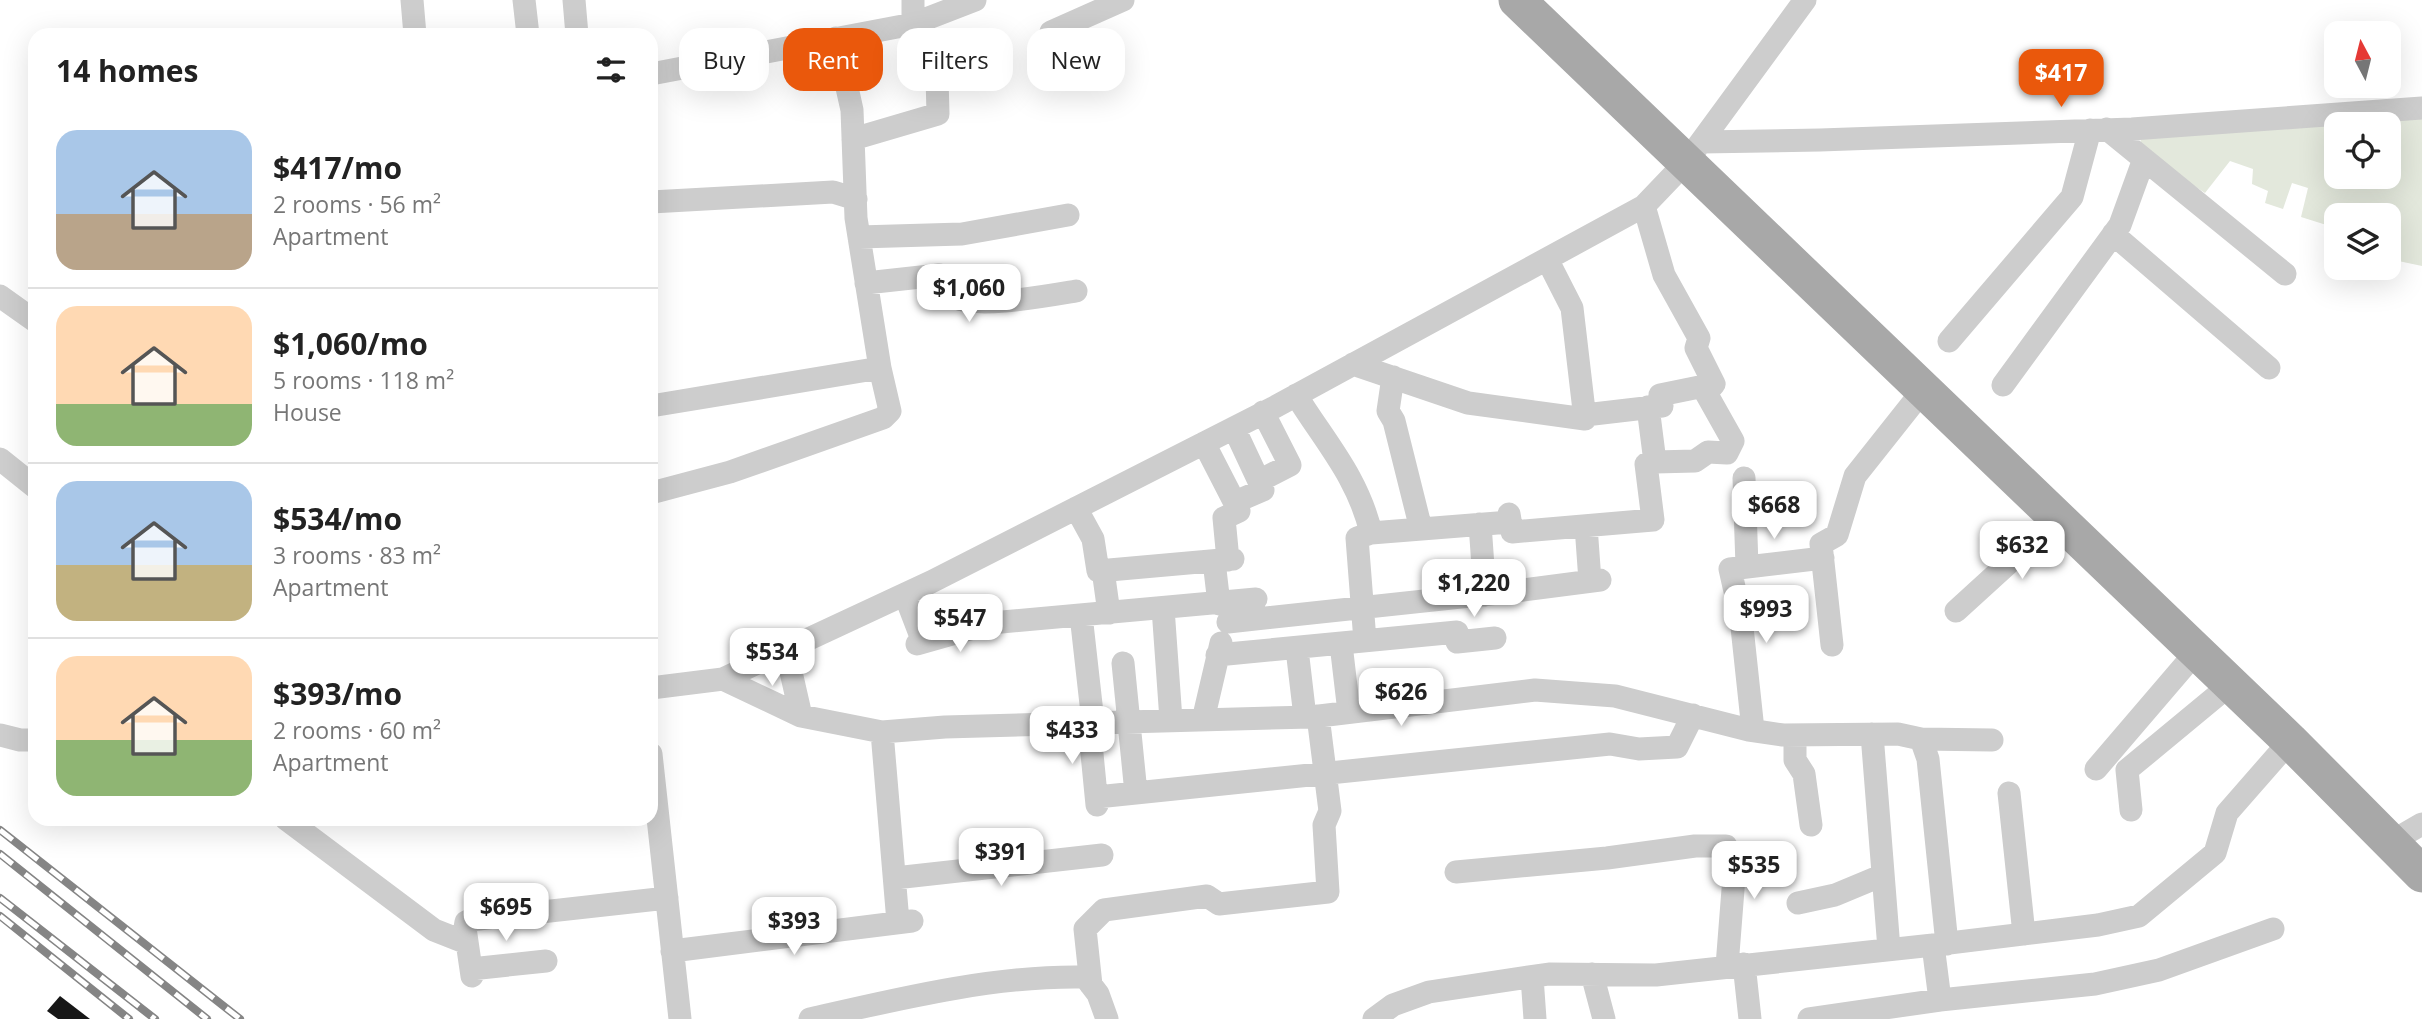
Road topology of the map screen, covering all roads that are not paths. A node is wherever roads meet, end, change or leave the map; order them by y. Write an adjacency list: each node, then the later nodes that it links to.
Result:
1 (412, 0): 10 (street)
2 (524, 0): 11 (street)
3 (574, 0): 12 (street)
4 (913, 0): 9 (street)
5 (975, 0): 9 (street)
6 (1123, 0): 13 (street)
7 (1517, 0): 22 (main road)
8 (1805, 0): 22 (street)
9 (913, 24): 14 (street)
10 (414, 28)
11 (527, 28)
12 (576, 28)
13 (1060, 28)
14 (883, 29)
15 (783, 48): 16 (street)
16 (658, 73)
17 (848, 91): 21 (street)
18 (937, 91): 21 (street)
19 (2422, 108): 20 (street)
20 (2099, 129): 22 (street); 23 (street); 36 (street)
21 (853, 139): 24 (street)
22 (1694, 151): 26 (street); 43 (main road)
23 (2144, 159): 28 (street); 31 (street)
24 (856, 199): 25 (street); 29 (street)
25 (658, 202)
26 (1644, 206): 30 (street); 41 (street)
27 (1068, 215): 29 (street)
28 (2113, 234): 39 (street); 42 (street)
29 (859, 237): 32 (street)
30 (1547, 259): 37 (street); 48 (street)
31 (2285, 274)
32 (866, 283): 33 (street); 38 (street)
33 (1076, 291)
34 (0, 296): 35 (street)
35 (28, 316)
36 (1949, 341)
37 (1353, 364): 40 (street); 44 (street)
38 (880, 368): 45 (street); 56 (street)
39 (2269, 368)
40 (1393, 377): 48 (street); 62 (street)
41 (1714, 384): 46 (street); 52 (street)
42 (2003, 385)
43 (1924, 389): 59 (main road); 64 (street)
44 (1296, 395): 47 (street); 63 (street)
45 (658, 404)
46 (1648, 407): 48 (street); 52 (street)
47 (1263, 412): 49 (street); 55 (street)
48 (1585, 415)
49 (1234, 428): 50 (street); 55 (street)
50 (1204, 443): 57 (street); 58 (street)
51 (0, 459): 54 (street)
52 (1655, 462): 61 (street)
53 (1744, 478): 66 (street)
54 (28, 481)
55 (1259, 481): 57 (street)
56 (658, 491)
57 (1235, 502): 65 (street)
58 (1076, 508): 67 (street); 68 (street)
59 (2058, 518): 75 (street); 85 (main road)
60 (1480, 524): 61 (street); 62 (street); 69 (street)
61 (1586, 526): 69 (street)
62 (1421, 529): 63 (street)
63 (1371, 533): 72 (street)
64 (1823, 558): 66 (street); 82 (street)
65 (1225, 560): 67 (street); 74 (street)
66 (1747, 566): 99 (street)
67 (1103, 570): 76 (street)
68 (905, 595): 77 (street); 84 (street)
69 (1485, 595): 71 (street)
70 (1256, 599): 74 (street)
71 (1410, 601): 72 (street); 78 (street)
72 (1362, 607): 74 (street); 80 (street)
73 (1163, 608): 74 (street); 76 (street); 96 (street)
74 (1224, 610): 86 (street)
75 (1956, 611)
76 (1109, 613): 77 (street)
77 (1081, 615): 98 (street)
78 (1413, 636): 79 (street); 80 (street)
79 (1495, 638)
80 (1365, 641): 81 (street)
81 (1341, 644): 83 (street); 91 (street)
82 (1832, 645)
83 (1297, 649): 86 (street); 94 (street)
84 (786, 650): 88 (street); 93 (street)
85 (2197, 651): 89 (main road); 108 (street)
86 (1217, 655): 95 (street)
87 (1123, 663): 97 (street)
88 (723, 679): 90 (street); 93 (street)
89 (2231, 684): 107 (main road); 112 (street)
90 (658, 687)
91 (1349, 712): 92 (street); 94 (street)
92 (1693, 715): 99 (street); 109 (street)
93 (801, 716): 100 (street)
94 (1312, 716): 95 (street); 109 (street)
95 (1203, 719): 96 (street)
96 (1171, 720): 97 (street)
97 (1129, 722): 98 (street); 110 (street)
98 (1091, 723): 100 (street); 110 (street)
99 (1753, 730): 103 (street)
100 (882, 732): 122 (street)
101 (1872, 734): 103 (street); 104 (street); 121 (street)
102 (0, 735): 105 (street)
103 (1795, 735): 115 (street)
104 (1921, 739): 106 (street); 128 (street)
105 (28, 740)
106 (1992, 740)
107 (2290, 741): 117 (main road); 126 (street)
108 (2096, 769)
109 (1325, 772): 110 (street); 135 (street)
110 (1136, 793)
111 (2009, 793): 126 (street)
112 (2131, 810)
113 (658, 817): 123 (street)
114 (2422, 824): 117 (street)
115 (1811, 825)
116 (295, 826): 127 (street)
117 (2391, 842): 120 (main road)
118 (1102, 855): 122 (street)
119 (1456, 872): 132 (street)
120 (2422, 874)
121 (1883, 875): 124 (street); 129 (street)
122 (895, 878): 130 (street)
123 (667, 898): 127 (street); 130 (street)
124 (1798, 903)
125 (2273, 929): 136 (street)
126 (2024, 934): 128 (street)
127 (467, 943): 131 (street)
128 (1940, 944): 129 (street); 136 (street)
129 (1889, 950): 132 (street)
130 (672, 951): 137 (street)
131 (546, 961)
132 (1735, 965): 133 (street); 143 (street)
133 (1592, 974): 134 (street); 142 (street)
134 (1532, 977): 140 (street); 141 (street)
135 (1091, 985): 138 (street); 139 (street)
136 (1934, 1007): 144 (street)
137 (680, 1019)
138 (810, 1019)
139 (1107, 1019)
140 (1374, 1019)
141 (1535, 1019)
142 (1604, 1019)
143 (1751, 1019)
144 (1809, 1019)

